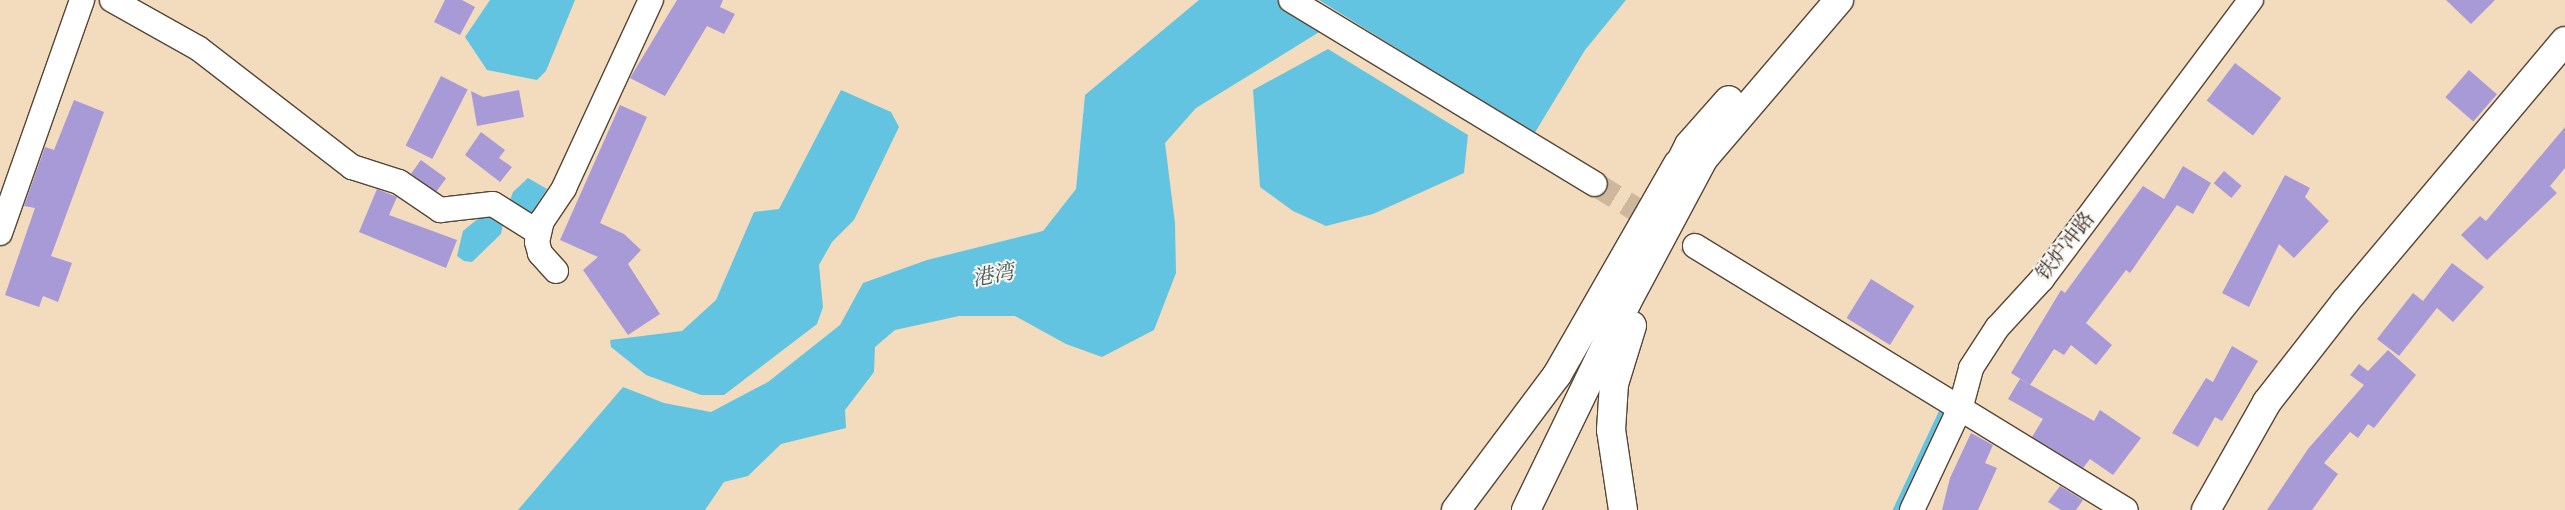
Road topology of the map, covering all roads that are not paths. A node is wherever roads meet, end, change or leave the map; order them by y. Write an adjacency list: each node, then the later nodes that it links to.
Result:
1 (82, 0): 11 (street)
2 (112, 0): 12 (street)
3 (651, 0): 12 (street)
4 (1291, 0): 10 (street)
5 (1817, 0): 9 (main road)
6 (1839, 0): 9 (main road)
7 (2251, 0): 15 (street, 铁炉冲路)
8 (2565, 40): 22 (main road)
9 (1696, 152): 16 (main road); 17 (main road); 18 (main road); 19 (main road)
10 (1596, 184)
11 (0, 232)
12 (539, 234): 14 (street)
13 (1695, 246): 15 (street)
14 (556, 271)
15 (1960, 406): 20 (street, 铁炉冲路); 21 (street)
16 (1456, 510)
17 (1507, 510)
18 (1526, 510)
19 (1623, 510)
20 (1912, 510)
21 (2126, 510)
22 (2206, 510)

